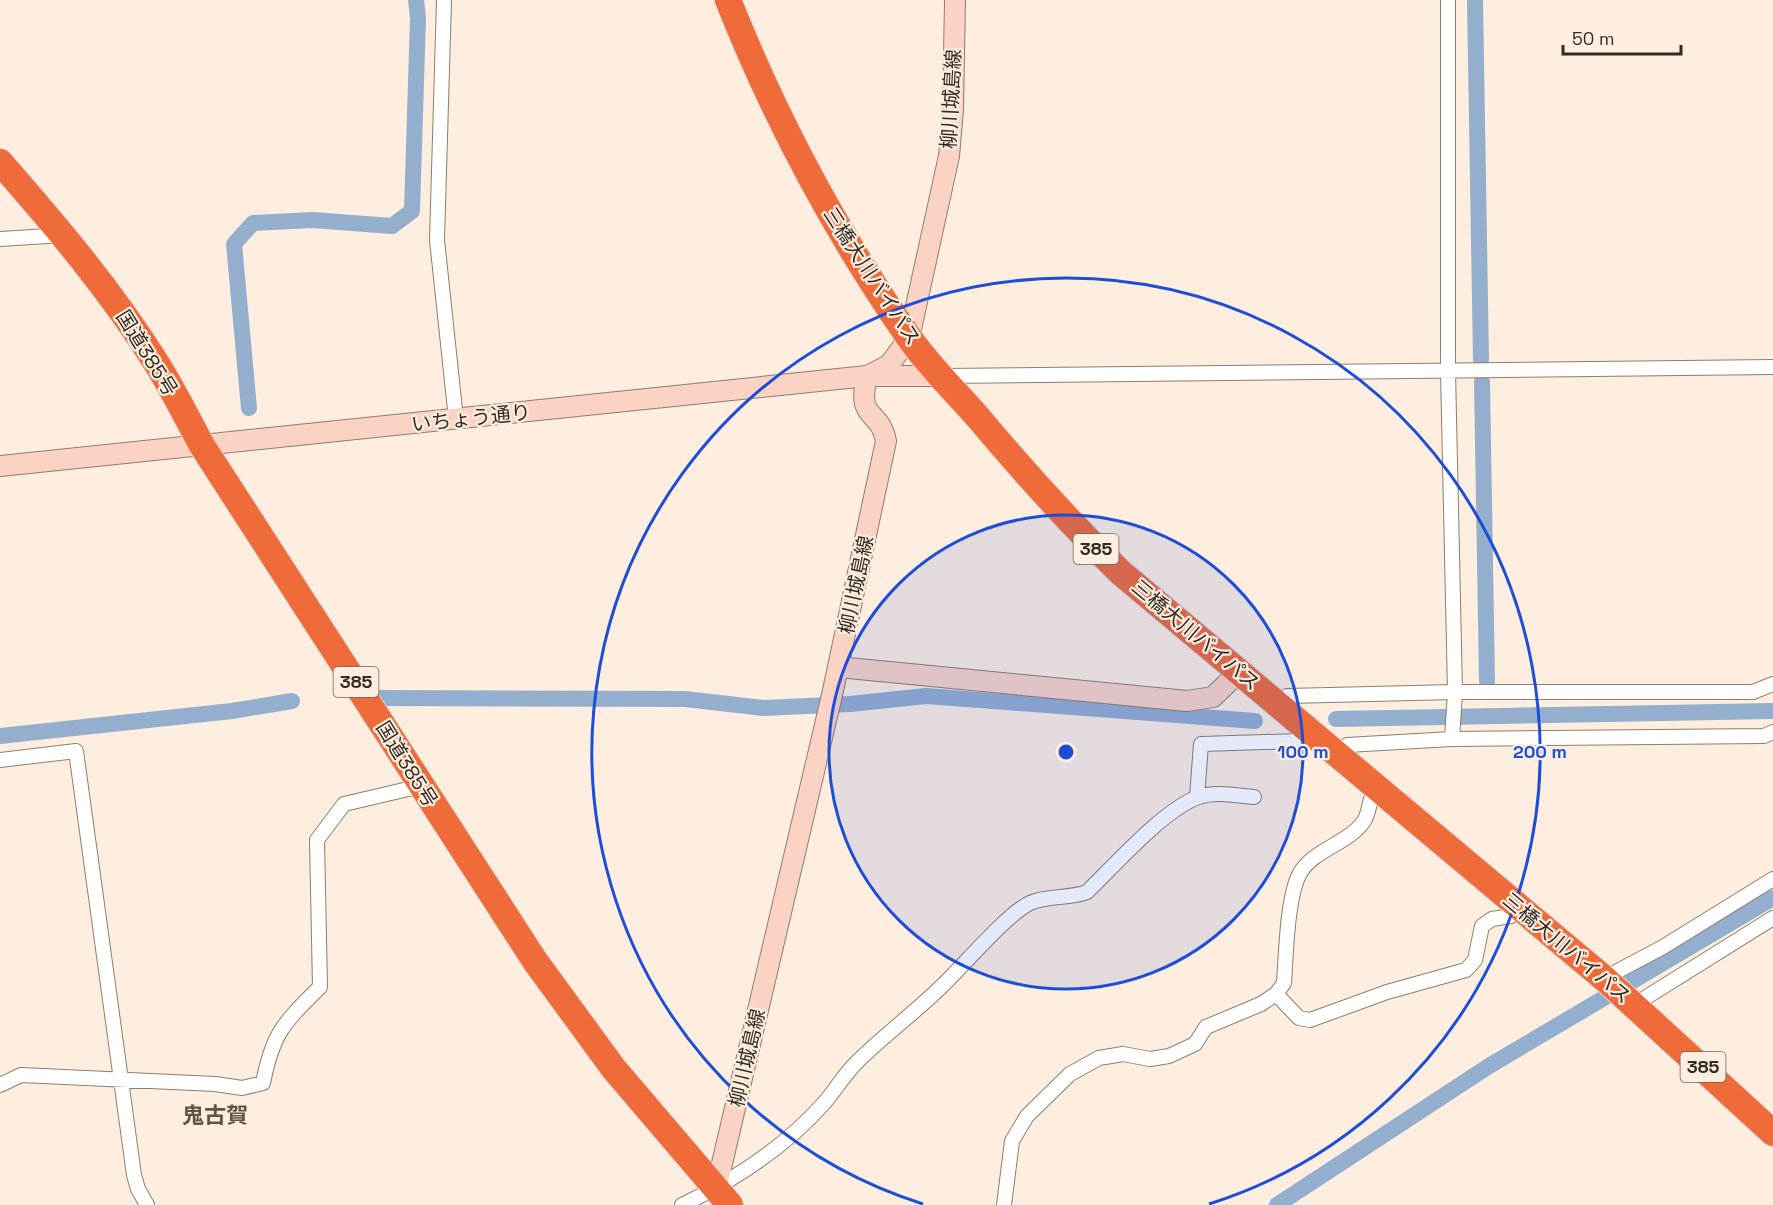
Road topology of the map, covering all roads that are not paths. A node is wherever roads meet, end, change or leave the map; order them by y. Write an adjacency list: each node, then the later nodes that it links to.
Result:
1 (444, 0): 13 (street)
2 (728, 0): 8 (highway, 三橋大川バイパス / 385)
3 (955, 0): 8 (street, 柳川城島線)
4 (1448, 0): 10 (street)
5 (0, 162): 6 (highway, 国道385号 / 385)
6 (64, 235): 7 (street); 14 (highway, 国道385号 / 385)
7 (0, 239)
8 (909, 338): 11 (street, 柳川城島線); 12 (highway, 三橋大川バイパス / 385)
9 (1773, 367): 10 (street)
10 (1448, 371): 12 (street); 19 (street)
11 (867, 376): 12 (street, いちょう通り); 13 (street, いちょう通り); 16 (street, 柳川城島線)
12 (942, 376): 17 (highway, 三橋大川バイパス / 385)
13 (456, 419): 14 (street, いちょう通り)
14 (201, 444): 15 (street, いちょう通り); 26 (highway, 国道385号 / 385)
15 (0, 466)
16 (838, 667): 17 (street); 39 (street, 柳川城島線)
17 (1240, 671): 33 (highway, 三橋大川バイパス / 385)
18 (1773, 684): 19 (street)
19 (1455, 692): 20 (street); 22 (street)
20 (1287, 696)
21 (1773, 732): 22 (street)
22 (1452, 739): 24 (street)
23 (1301, 741): 27 (street)
24 (1347, 744)
25 (0, 760): 36 (street)
26 (421, 786): 36 (street); 39 (highway, 国道385号 / 385)
27 (1197, 797): 28 (street); 39 (street)
28 (1254, 797)
29 (1371, 799): 34 (street)
30 (1773, 879): 33 (street)
31 (1511, 916): 34 (street)
32 (1773, 918): 35 (street)
33 (1611, 976): 35 (highway, 三橋大川バイパス / 385)
34 (1276, 994): 42 (street)
35 (1638, 1000): 38 (highway, 三橋大川バイパス / 385)
36 (119, 1082): 37 (street); 40 (street)
37 (0, 1085)
38 (1773, 1133)
39 (723, 1197): 41 (street)
40 (147, 1205)
41 (682, 1205)
42 (1004, 1205)

